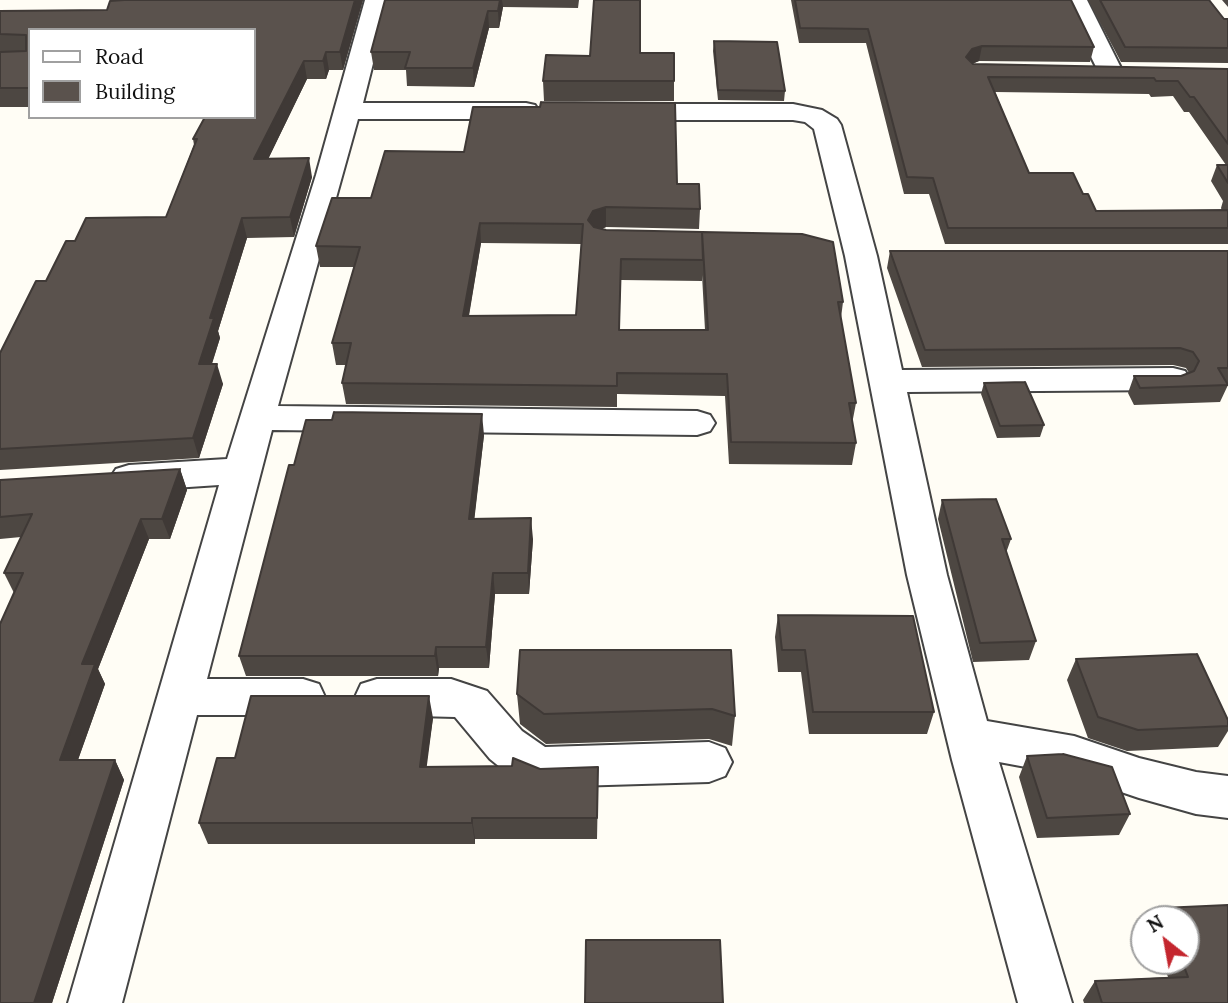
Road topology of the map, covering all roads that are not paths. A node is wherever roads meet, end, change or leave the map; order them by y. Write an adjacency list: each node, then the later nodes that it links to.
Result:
1 (377, 0): 6 (street)
2 (1074, 0): 4 (street)
3 (1084, 73): 4 (street)
4 (1111, 74): 5 (street)
5 (1137, 74)
6 (347, 111): 7 (street); 11 (street)
7 (556, 111)
8 (598, 111): 10 (street)
9 (1173, 379): 10 (street)
10 (885, 381): 16 (street)
11 (257, 418): 12 (street); 13 (street)
12 (697, 423)
13 (242, 471): 14 (street); 15 (street)
14 (94, 480)
15 (179, 697): 17 (street); 19 (street)
16 (970, 737): 18 (street); 20 (street)
17 (709, 762)
18 (1228, 797)
19 (95, 1003)
20 (1045, 1003)

